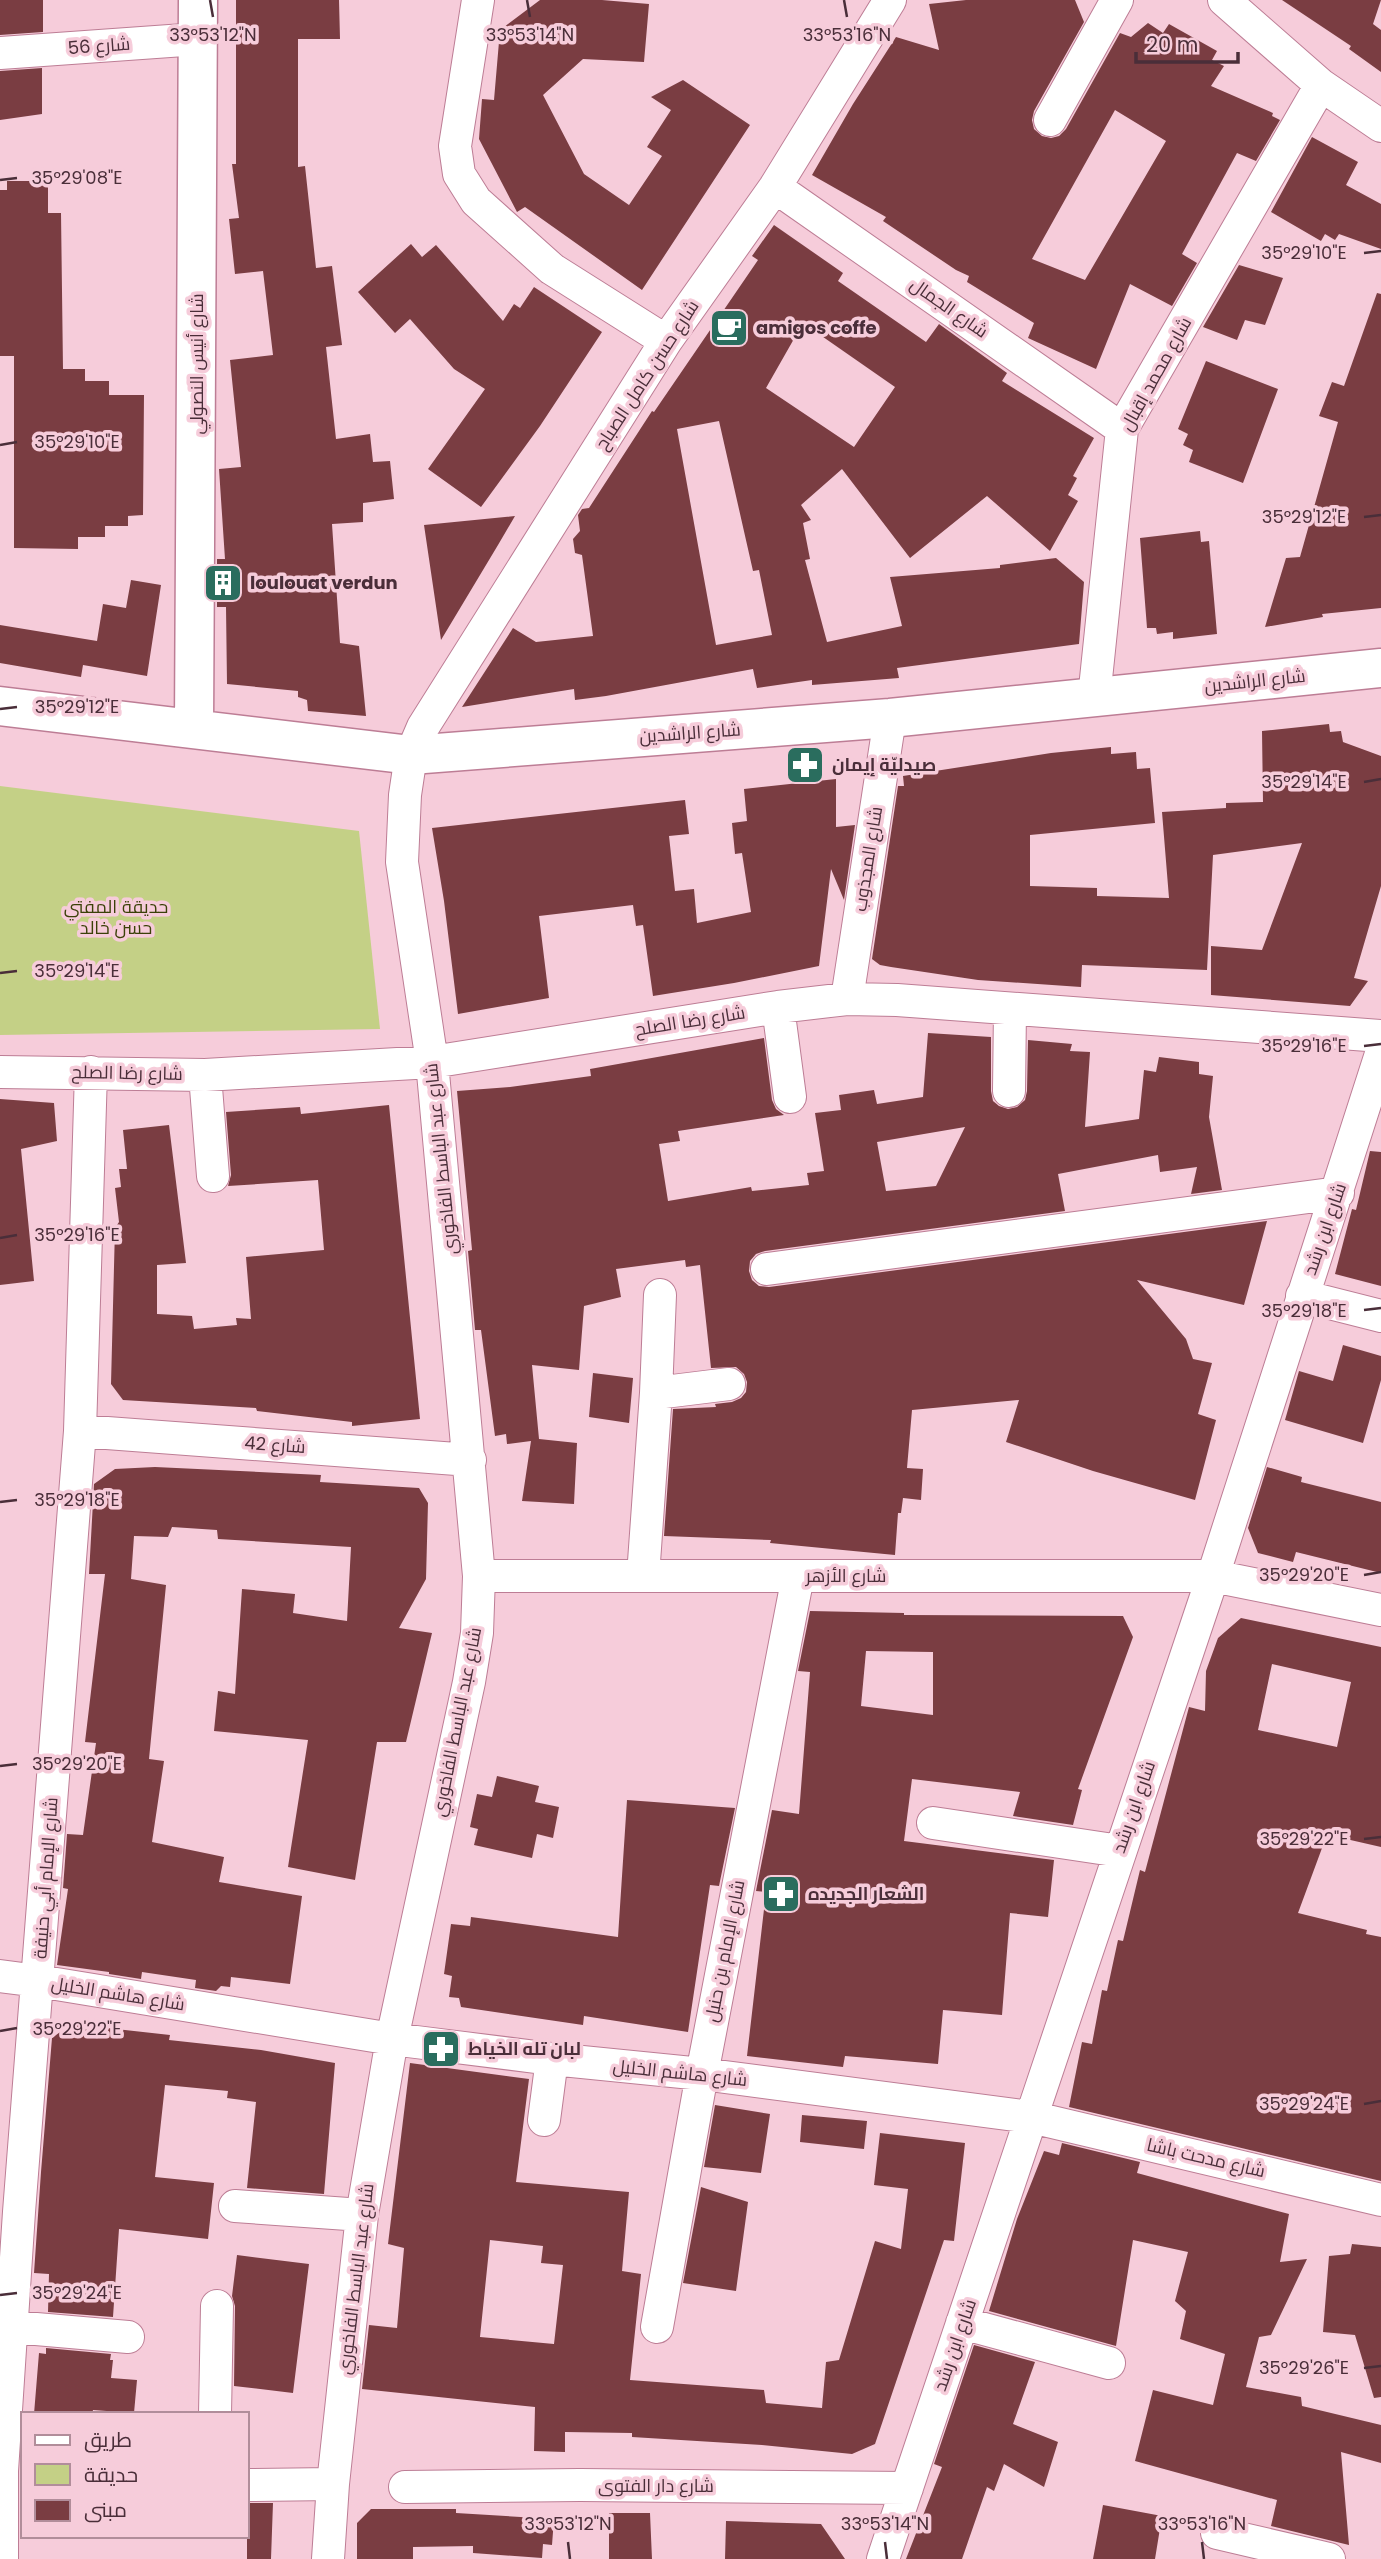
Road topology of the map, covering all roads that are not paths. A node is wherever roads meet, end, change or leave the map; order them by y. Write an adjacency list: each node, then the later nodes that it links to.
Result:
1 (198, 0): 6 (street, شارع أنيس النصولي)
2 (478, 0): 12 (street)
3 (1116, 0): 9 (street)
4 (1224, 0): 8 (street)
5 (882, 2): 11 (street, شارع حسن كامل الصباح)
6 (198, 39): 7 (street, شارع 56); 18 (street, شارع أنيس النصولي)
7 (0, 53)
8 (1321, 85): 10 (street); 13 (street, شارع محمد إقبال)
9 (1050, 120)
10 (1381, 126)
11 (775, 187): 12 (street, شارع حسن كامل الصباح); 13 (street, شارع الجمال)
12 (666, 341): 19 (street, شارع حسن كامل الصباح)
13 (1122, 429): 15 (street, شارع محمد إقبال)
14 (1379, 662): 15 (street, شارع الراشدين)
15 (1094, 698): 17 (street, شارع الراشدين)
16 (0, 706): 18 (street, شارع الراشدين)
17 (890, 718): 19 (street, شارع الراشدين); 20 (street, شارع المجذوب)
18 (194, 728): 19 (street, شارع الراشدين)
19 (411, 755): 25 (street, شارع عبد الباسط الفاخوري)
20 (847, 999): 21 (street, شارع رضا الصلح); 22 (street, شارع رضا الصلح)
21 (778, 1007): 25 (street, شارع رضا الصلح); 30 (street)
22 (1010, 1009): 23 (street, شارع رضا الصلح); 29 (street)
23 (1381, 1036)
24 (1381, 1055): 32 (street, شارع ابن رشد)
25 (432, 1062): 28 (street, شارع رضا الصلح); 40 (street, شارع عبد الباسط الفاخوري)
26 (0, 1072): 27 (street, شارع رضا الصلح)
27 (91, 1072): 28 (street, شارع رضا الصلح); 39 (street, شارع الإمام أبي حنيفة)
28 (205, 1075): 31 (street)
29 (1009, 1091)
30 (790, 1097)
31 (213, 1177)
32 (1338, 1193): 33 (street); 35 (street, شارع ابن رشد)
33 (767, 1269)
34 (660, 1294): 38 (street)
35 (1302, 1296): 36 (street); 44 (street, شارع ابن رشد)
36 (1381, 1316)
37 (729, 1384): 38 (street)
38 (656, 1393): 42 (street)
39 (79, 1431): 40 (street, شارع 42); 49 (street, شارع الإمام أبي حنيفة)
40 (470, 1460): 41 (street, شارع عبد الباسط الفاخوري)
41 (479, 1576): 42 (street, شارع الأزهر); 50 (street, شارع عبد الباسط الفاخوري)
42 (643, 1576): 43 (street, شارع الأزهر)
43 (798, 1576): 44 (street, شارع الأزهر); 52 (street, شارع الإمام بن حنبل)
44 (1213, 1576): 45 (street, شارع الأزهر); 47 (street, شارع ابن رشد)
45 (1381, 1610)
46 (933, 1823): 47 (street)
47 (1119, 1851): 53 (street, شارع ابن رشد)
48 (0, 1976): 49 (street, شارع هاشم الخليل)
49 (38, 1980): 50 (street, شارع هاشم الخليل); 60 (street, شارع الإمام أبي حنيفة)
50 (392, 2039): 51 (street, شارع هاشم الخليل); 57 (street, شارع عبد الباسط الفاخوري)
51 (552, 2059): 52 (street, شارع هاشم الخليل); 54 (street)
52 (702, 2074): 53 (street, شارع هاشم الخليل); 61 (street, شارع الإمام بن حنبل)
53 (1031, 2117): 55 (street, شارع مدحت باشا); 59 (street, شارع ابن رشد)
54 (544, 2120)
55 (1381, 2200)
56 (235, 2206): 57 (street)
57 (362, 2215): 66 (street, شارع عبد الباسط الفاخوري)
58 (217, 2306): 64 (street)
59 (962, 2323): 63 (street); 69 (street, شارع ابن رشد)
60 (13, 2327): 62 (street); 65 (street, شارع الإمام أبي حنيفة)
61 (657, 2327)
62 (128, 2337)
63 (1109, 2363)
64 (215, 2412)
65 (8, 2471): 71 (street, شارع الإمام أبي حنيفة)
66 (332, 2484): 67 (street); 72 (street, شارع عبد الباسط الفاخوري)
67 (248, 2485)
68 (405, 2487): 69 (street, شارع دار الفتوى)
69 (907, 2487): 73 (street, شارع ابن رشد)
70 (1217, 2533): 74 (street)
71 (2, 2559)
72 (328, 2559)
73 (883, 2559)
74 (1329, 2559)

